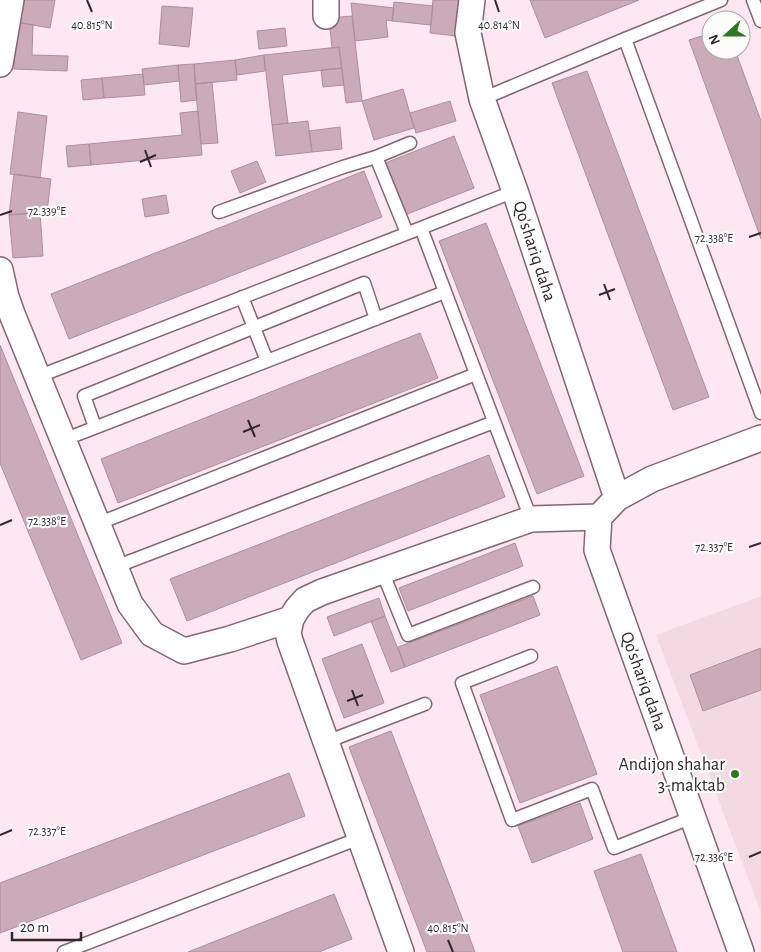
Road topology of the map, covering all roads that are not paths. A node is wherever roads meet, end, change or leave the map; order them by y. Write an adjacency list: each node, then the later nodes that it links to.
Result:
1 (10, 0): 7 (street)
2 (472, 0): 8 (street, Qo'shariq daha)
3 (721, 0): 6 (lane)
4 (753, 0): 5 (lane)
5 (761, 21)
6 (625, 39): 8 (lane); 24 (lane)
7 (0, 64)
8 (482, 99): 11 (street, Qo'shariq daha)
9 (410, 143): 10 (lane)
10 (376, 158): 12 (lane); 14 (lane)
11 (515, 191): 13 (lane); 29 (street, Qo'shariq daha)
12 (219, 212)
13 (420, 228): 14 (lane); 16 (lane)
14 (408, 234): 17 (lane)
15 (0, 270): 18 (street)
16 (445, 292): 19 (lane); 22 (lane)
17 (242, 297): 20 (lane); 23 (lane)
18 (6, 313): 23 (street)
19 (376, 319): 20 (lane); 21 (lane)
20 (254, 328): 21 (lane); 26 (lane)
21 (267, 361): 26 (lane)
22 (476, 374): 25 (lane); 32 (lane)
23 (37, 377): 28 (street)
24 (761, 413)
25 (494, 422): 31 (lane); 33 (lane)
26 (95, 427): 28 (lane)
27 (761, 438): 29 (street)
28 (63, 440): 32 (street)
29 (617, 498): 30 (street)
30 (599, 517): 31 (street); 40 (street, Qo'shariq daha)
31 (531, 519): 34 (street)
32 (98, 524): 33 (street)
33 (115, 567): 36 (street)
34 (382, 571): 35 (lane); 36 (street)
35 (532, 587)
36 (291, 619): 39 (street)
37 (531, 656): 40 (lane)
38 (426, 704): 39 (lane)
39 (326, 742): 41 (street)
40 (693, 817): 44 (street, Qo'shariq daha)
41 (360, 838): 42 (lane); 43 (street)
42 (64, 952)
43 (401, 952)
44 (741, 952)

